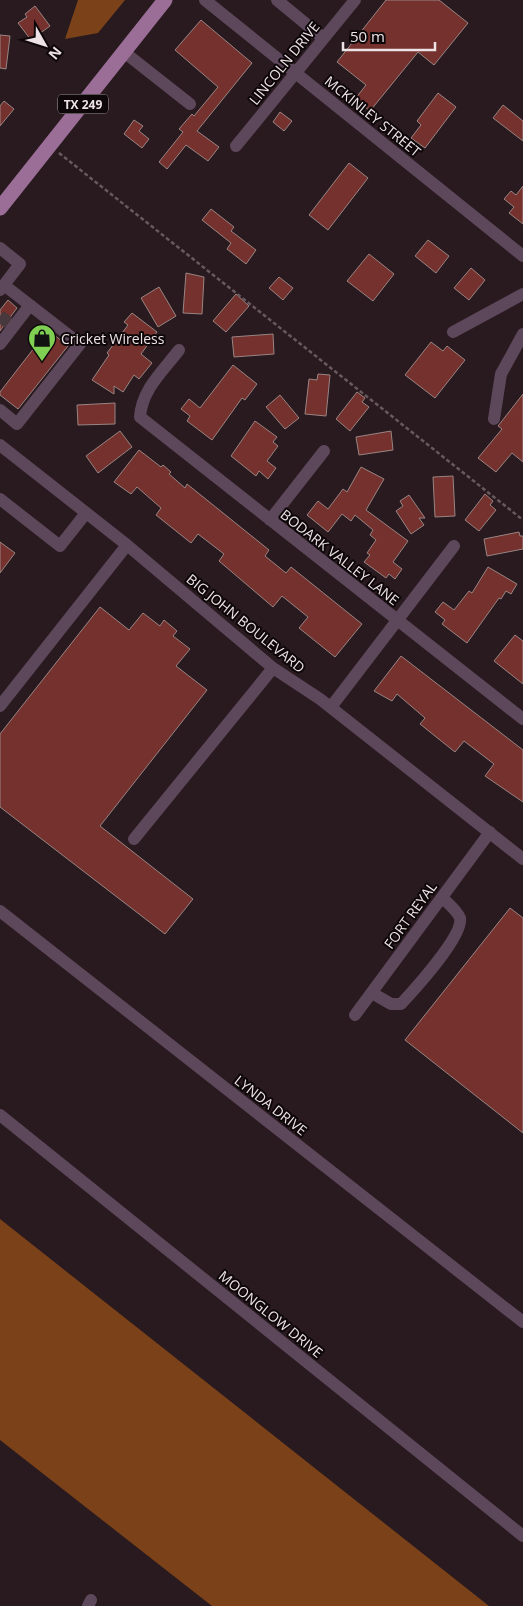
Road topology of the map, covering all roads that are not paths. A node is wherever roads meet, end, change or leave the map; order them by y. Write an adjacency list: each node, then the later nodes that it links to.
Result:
1 (165, 0): 6 (main road, TX 249)
2 (205, 0): 7 (street, MCKINLEY STREET)
3 (277, 0): 5 (street)
4 (355, 0): 5 (street, LINCOLN DRIVE)
5 (324, 38): 7 (street, LINCOLN DRIVE)
6 (124, 52): 8 (street); 10 (main road, TX 249)
7 (296, 73): 9 (street, LINCOLN DRIVE); 12 (street, MCKINLEY STREET)
8 (190, 104)
9 (236, 146)
10 (0, 208)
11 (0, 248): 13 (street)
12 (523, 256)
13 (2, 287): 15 (street)
14 (523, 294): 16 (street)
15 (30, 305): 18 (street); 20 (street)
16 (453, 332)
17 (523, 334): 21 (street)
18 (1, 341)
19 (179, 350): 26 (street, BODARK VALLEY LANE)
20 (2, 415)
21 (494, 419)
22 (0, 444): 25 (street, BIG JOHN BOULEVARD)
23 (324, 451): 26 (street)
24 (0, 499): 25 (street)
25 (86, 513): 27 (street, BIG JOHN BOULEVARD)
26 (270, 520): 29 (street, BODARK VALLEY LANE)
27 (127, 545): 30 (street, BIG JOHN BOULEVARD); 31 (street)
28 (454, 546): 29 (street)
29 (399, 622): 32 (street); 33 (street, BODARK VALLEY LANE)
30 (273, 668): 32 (street, BIG JOHN BOULEVARD); 35 (street)
31 (0, 706)
32 (331, 707): 34 (street, BIG JOHN BOULEVARD)
33 (521, 712)
34 (490, 832): 36 (street, BIG JOHN BOULEVARD); 37 (street, FORT REYAL)
35 (134, 839)
36 (523, 859)
37 (442, 897): 39 (street, FORT REYAL); 39 (street)
38 (0, 911): 42 (street, LYNDA DRIVE)
39 (372, 993): 40 (street, FORT REYAL)
40 (355, 1015)
41 (0, 1115): 43 (street, MOONGLOW DRIVE)
42 (523, 1322)
43 (523, 1536)

